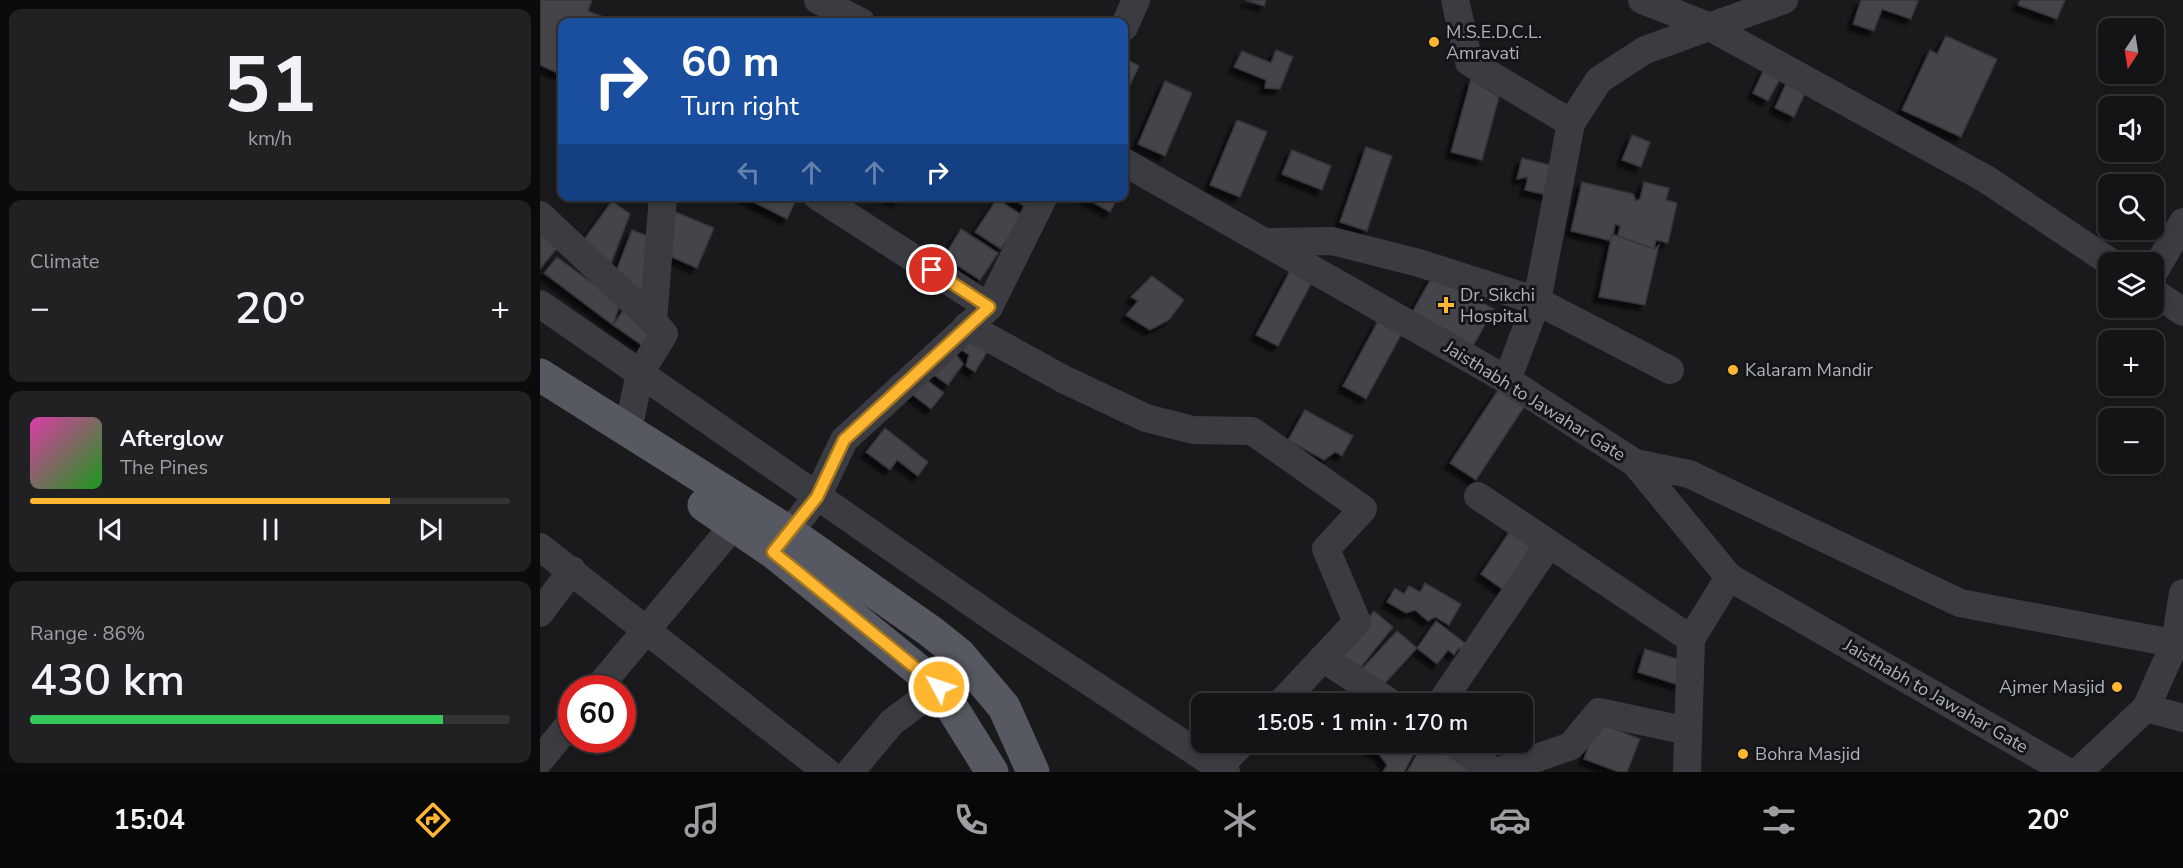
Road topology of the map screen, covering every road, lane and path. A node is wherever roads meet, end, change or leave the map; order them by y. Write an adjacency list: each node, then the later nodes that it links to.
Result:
1 (818, 0): 6 (street)
2 (1136, 0): 7 (street)
3 (1642, 0): 8 (street)
4 (1784, 0): 8 (street)
5 (1452, 1): 9 (street)
6 (853, 18)
7 (1128, 18)
8 (1708, 26): 9 (street); 17 (street)
9 (1571, 123): 20 (street)
10 (1128, 164): 16 (street, Jaisthabh to Jawahar Gate)
11 (663, 201): 24 (street)
12 (825, 201): 22 (street)
13 (1042, 201): 22 (street)
14 (540, 215): 24 (street)
15 (2183, 222): 18 (street)
16 (1265, 242): 20 (street); 29 (street, Jaisthabh to Jawahar Gate)
17 (2098, 254)
18 (2164, 255)
19 (2164, 299): 23 (street)
20 (1537, 302): 26 (street); 29 (street)
21 (540, 304): 27 (street)
22 (989, 307): 25 (street)
23 (2183, 312)
24 (653, 321): 27 (street)
25 (967, 326): 34 (street); 46 (street)
26 (1670, 370)
27 (640, 373): 31 (street); 34 (street)
28 (540, 375): 31 (main road)
29 (1507, 380): 32 (street, Jaisthabh to Jawahar Gate)
30 (540, 401): 35 (main road)
31 (628, 430): 35 (main road)
32 (1635, 463): 40 (street, Jaisthabh to Jawahar Gate); 45 (street)
33 (1478, 496): 37 (street)
34 (817, 497): 36 (street); 59 (street)
35 (742, 515): 36 (main road); 43 (street)
36 (781, 542): 48 (main road); 63 (main road)
37 (1549, 544): 44 (street); 51 (street)
38 (540, 547): 39 (street)
39 (572, 570): 42 (street); 43 (street)
40 (1729, 577): 44 (street); 66 (street, Jaisthabh to Jawahar Gate)
41 (2183, 593): 45 (street)
42 (540, 613)
43 (644, 631): 47 (street); 60 (street)
44 (1691, 639): 54 (street)
45 (2179, 644): 52 (street)
46 (1323, 658): 49 (street); 50 (street)
47 (608, 675)
48 (939, 687): 61 (street); 62 (main road)
49 (1290, 693)
50 (1376, 693)
51 (1447, 693)
52 (2146, 708): 53 (street); 67 (street)
53 (2183, 718)
54 (1688, 731): 64 (street); 65 (street)
55 (558, 738): 58 (street)
56 (1234, 753): 59 (street)
57 (1468, 753): 64 (street)
58 (540, 760)
59 (1222, 770)
60 (827, 772)
61 (850, 772)
62 (992, 772)
63 (1033, 772)
64 (1496, 772)
65 (1687, 772)
66 (2068, 772)
67 (2078, 772)

